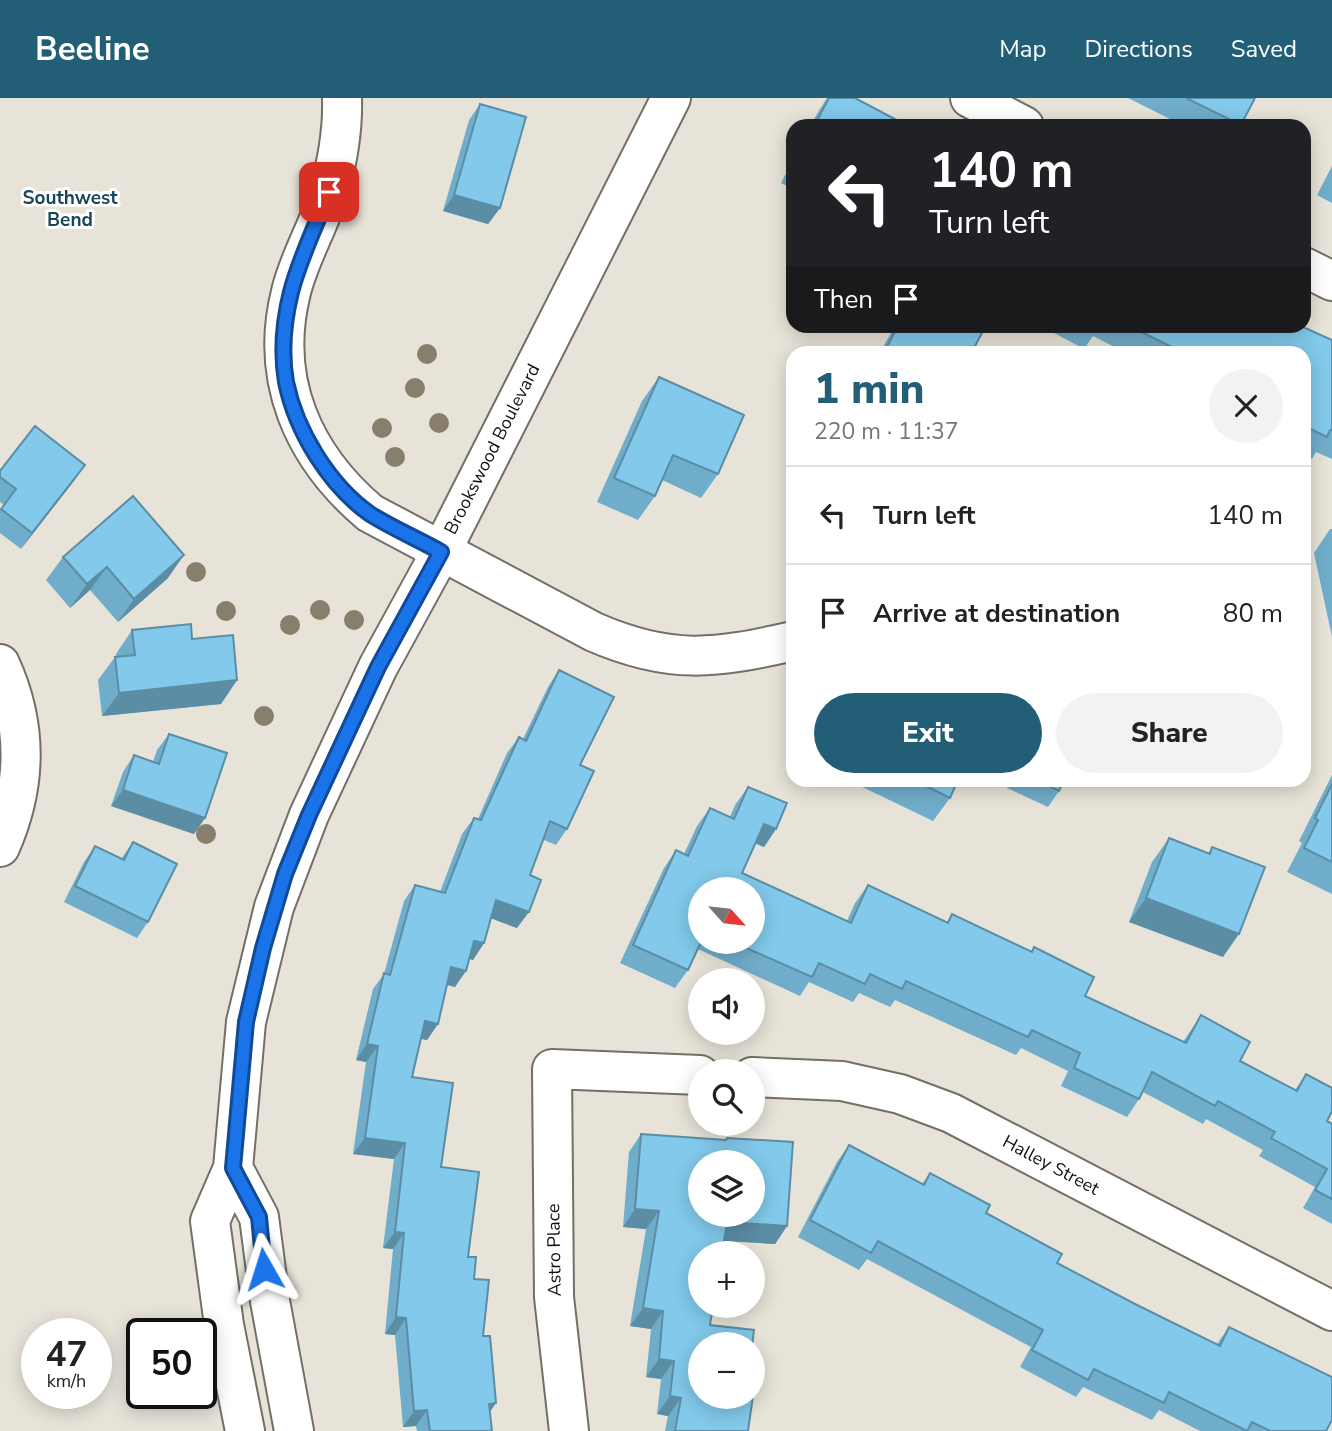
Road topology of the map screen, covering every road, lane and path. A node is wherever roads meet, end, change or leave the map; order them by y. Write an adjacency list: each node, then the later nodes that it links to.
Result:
1 (342, 98): 9 (street)
2 (671, 98): 9 (street, Brookswood Boulevard)
3 (970, 98): 5 (street)
4 (1037, 98): 6 (street)
5 (1010, 119)
6 (1027, 119)
7 (1311, 270): 8 (street)
8 (1332, 281)
9 (441, 552): 10 (street); 15 (street, Brookswood Boulevard)
10 (786, 643)
11 (0, 664): 12 (street)
12 (0, 847)
13 (688, 1075): 19 (street, Astro Place)
14 (765, 1078): 16 (street, Halley Street)
15 (233, 1168): 17 (street, Brookswood Boulevard); 18 (street)
16 (1332, 1311)
17 (246, 1431)
18 (294, 1431)
19 (569, 1431)

